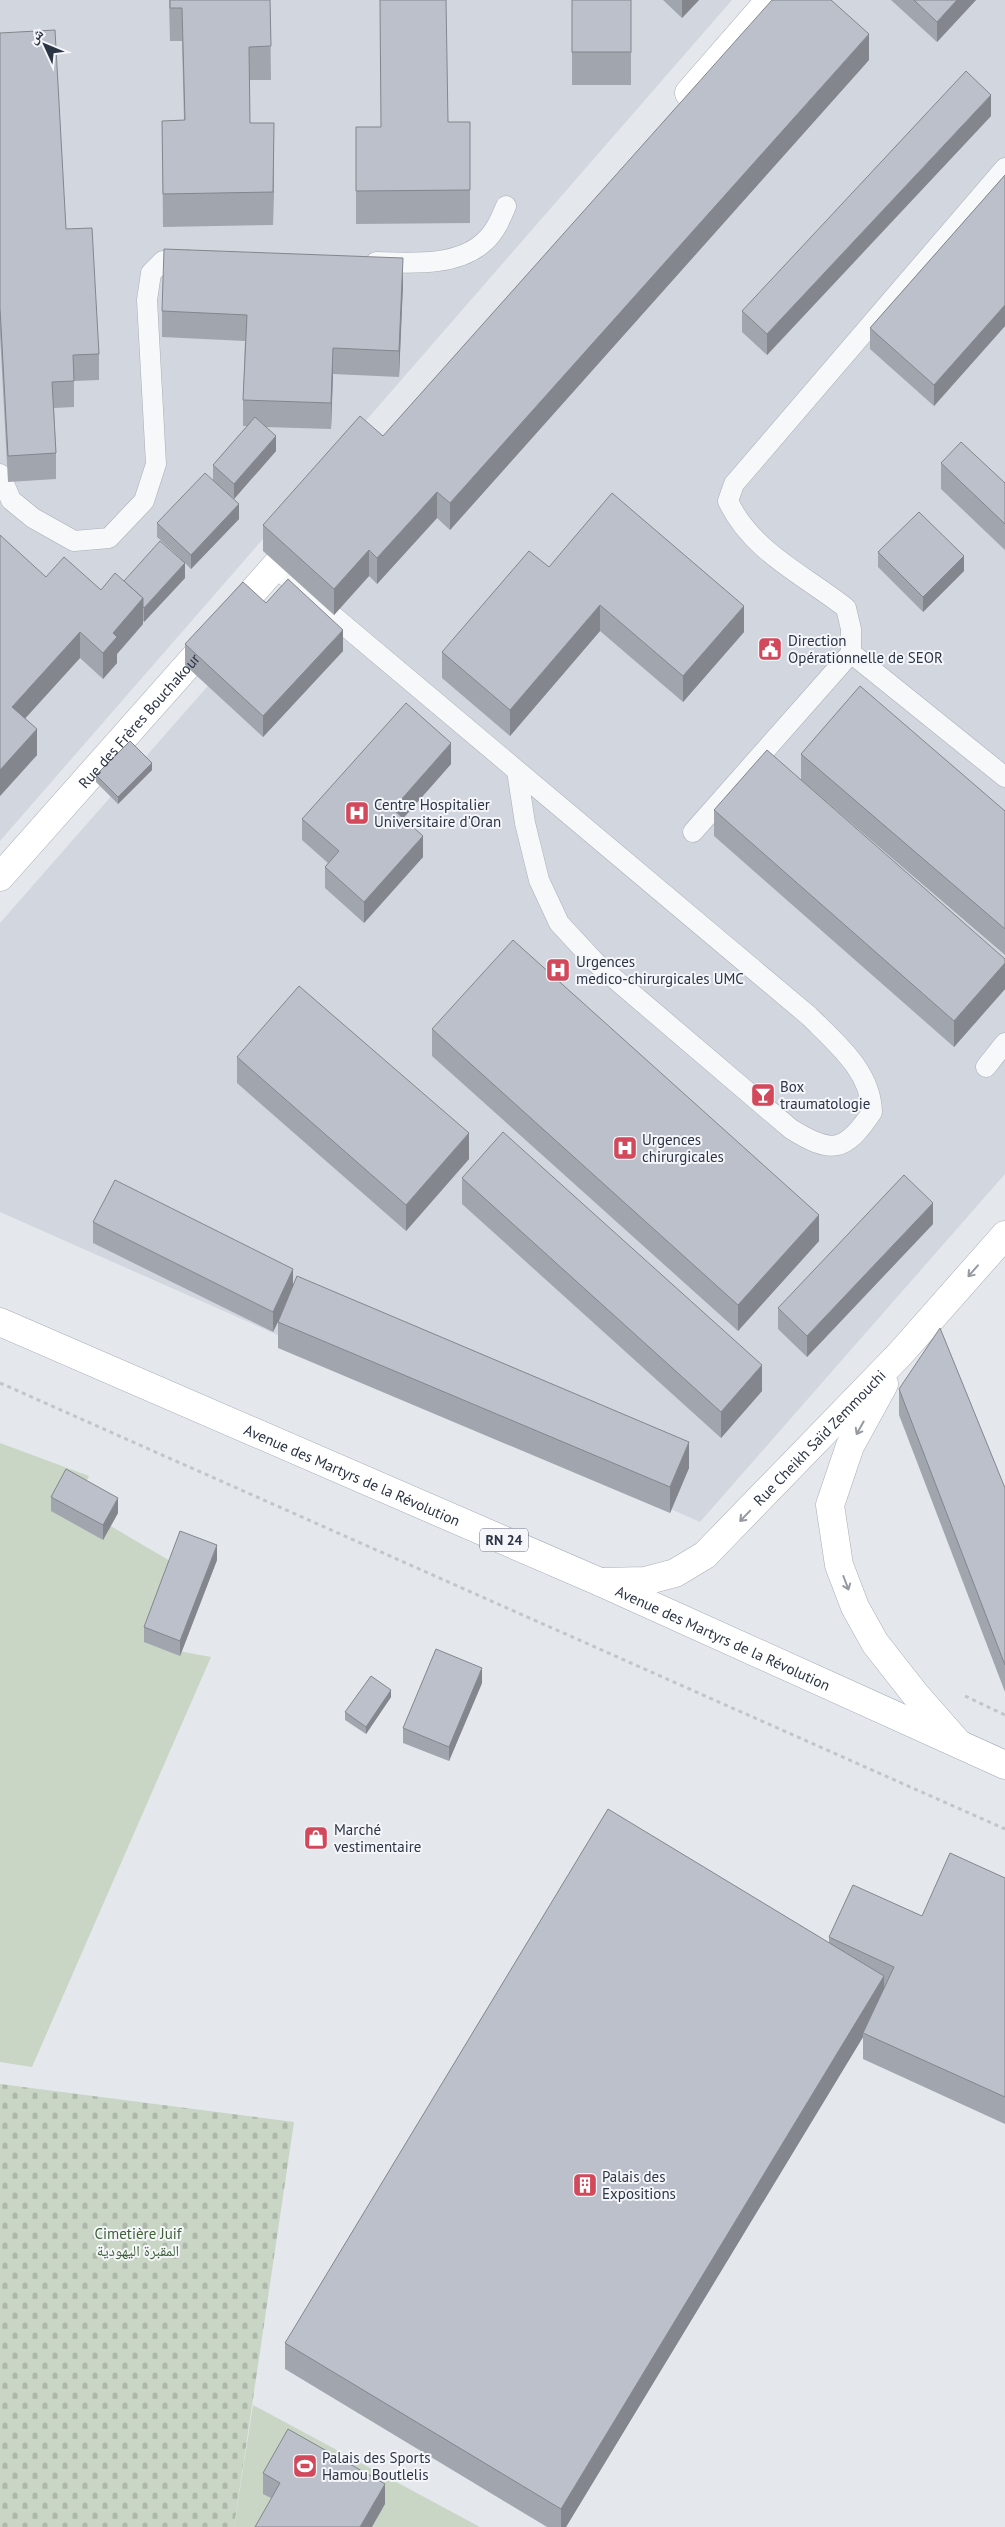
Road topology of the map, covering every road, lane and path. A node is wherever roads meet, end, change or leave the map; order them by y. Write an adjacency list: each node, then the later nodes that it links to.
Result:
1 (770, 0): 2 (street)
2 (673, 112)
3 (1005, 168): 10 (lane)
4 (506, 206): 6 (lane)
5 (206, 260): 7 (lane)
6 (352, 262)
7 (0, 474)
8 (320, 515): 9 (street, Rue des Frères Bouchakour)
9 (275, 567): 11 (lane); 14 (street, Rue des Frères Bouchakour)
10 (851, 653): 12 (lane); 13 (lane)
11 (517, 771): 11 (lane)
12 (1005, 777)
13 (693, 832)
14 (0, 877)
15 (1005, 1043): 16 (lane)
16 (986, 1067)
17 (1005, 1235): 19 (street, Rue Cheikh Saïd Zemmouchi, one-way to 19)
18 (0, 1322): 21 (street, Avenue des Martyrs de la Révolution / RN 24)
19 (900, 1354): 21 (street, Rue Cheikh Saïd Zemmouchi, one-way to 21); 24 (street, one-way to 24)
20 (0, 1383): 26 (path)
21 (600, 1582): 24 (street, Avenue des Martyrs de la Révolution / RN 24)
22 (963, 1695): 23 (path)
23 (1005, 1714)
24 (958, 1743): 25 (street, Avenue des Martyrs de la Révolution / RN 24)
25 (1005, 1765)
26 (1005, 1829)

